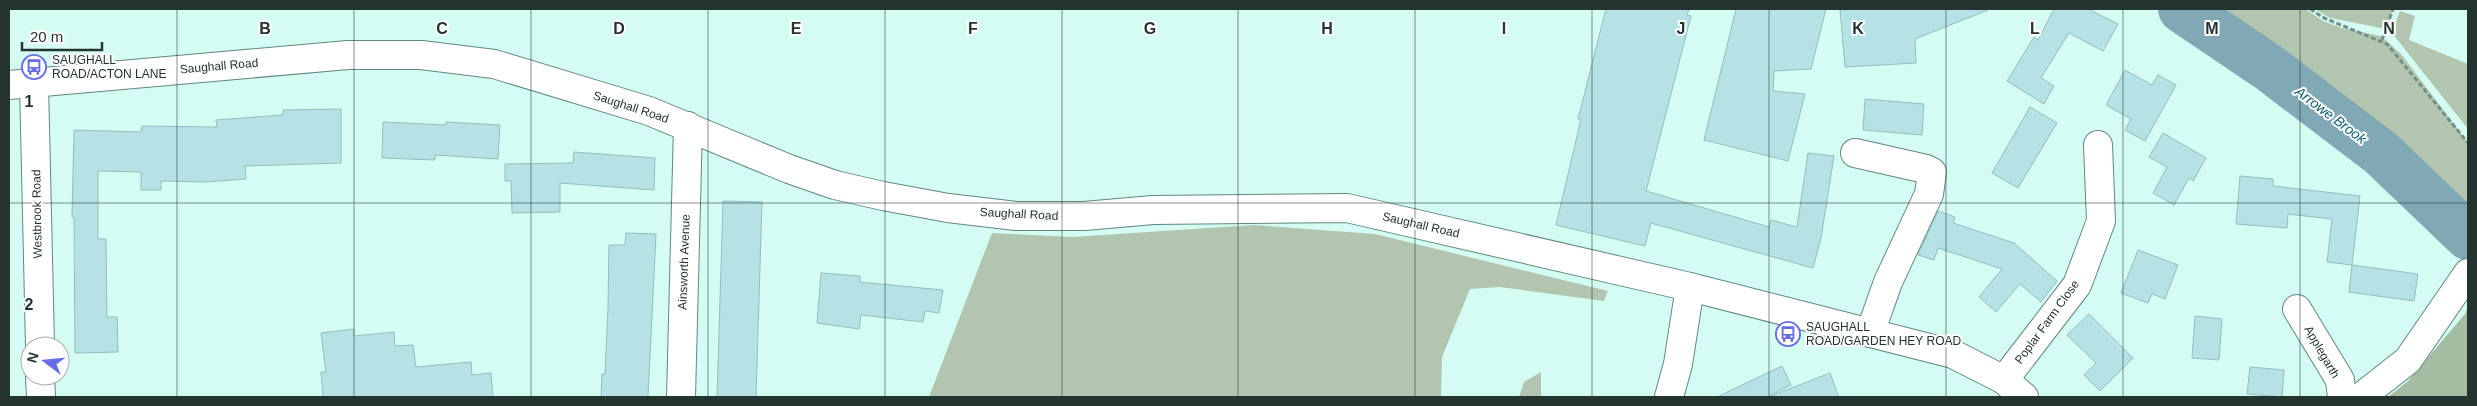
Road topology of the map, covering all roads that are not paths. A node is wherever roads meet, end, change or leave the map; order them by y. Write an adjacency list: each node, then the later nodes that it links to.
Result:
1 (22, 84): 2 (street, Saughall Road); 9 (street, Westbrook Road)
2 (688, 126): 6 (street, Saughall Road); 11 (street, Ainsworth Avenue)
3 (2098, 145): 10 (street, Poplar Farm Close)
4 (1854, 153): 8 (street)
5 (2468, 273): 14 (street)
6 (1690, 287): 8 (street, Saughall Road); 12 (street)
7 (2297, 309): 13 (street, Applegarth)
8 (1870, 333): 10 (street, Saughall Road)
9 (39, 336)
10 (2014, 392)
11 (681, 397)
12 (1669, 397)
13 (2342, 397)
14 (2361, 397)

